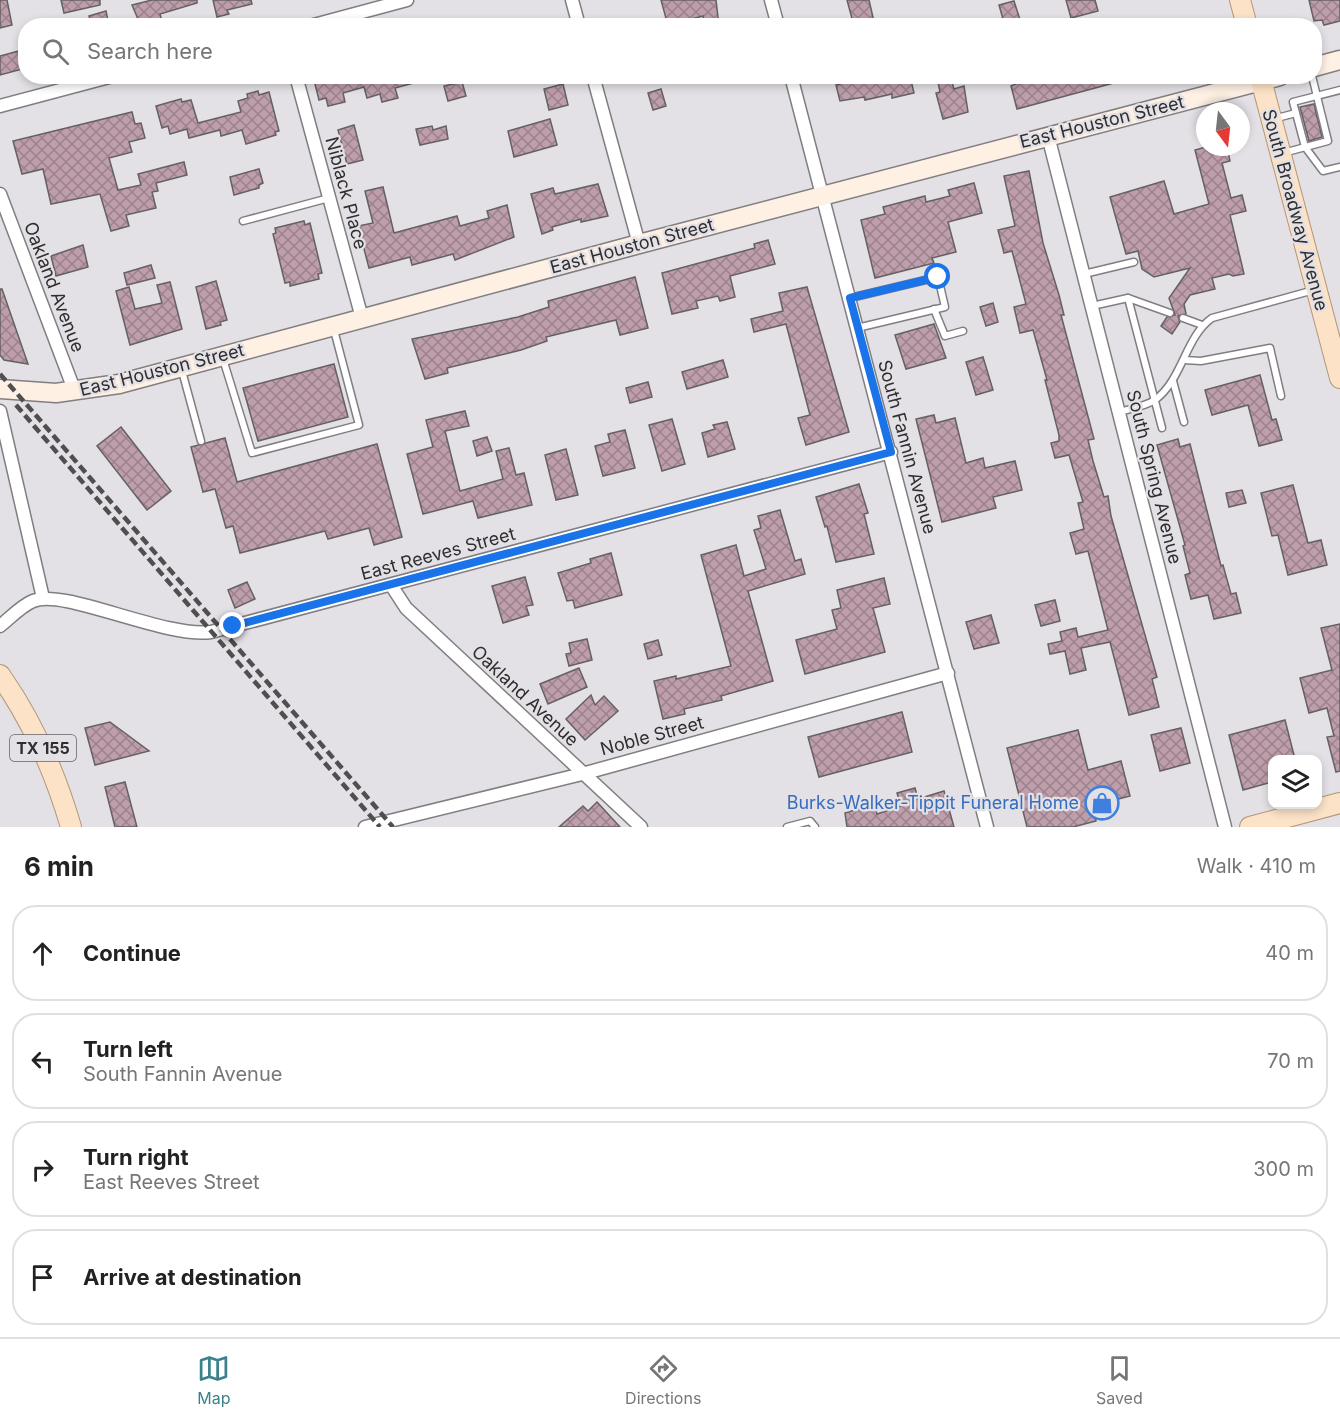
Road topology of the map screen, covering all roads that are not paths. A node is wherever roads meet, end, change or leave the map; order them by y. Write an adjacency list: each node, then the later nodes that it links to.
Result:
1 (407, 0): 5 (street)
2 (572, 0): 6 (street)
3 (771, 0): 7 (street)
4 (1240, 0): 8 (main road)
5 (340, 18)
6 (577, 18)
7 (775, 18)
8 (1245, 18)
9 (1340, 60): 10 (street)
10 (1322, 65)
11 (83, 84): 20 (street)
12 (298, 84): 29 (street, Niblack Place)
13 (595, 84): 31 (street)
14 (793, 84): 28 (street, South Fannin Avenue)
15 (1244, 84): 23 (street, East Houston Street)
16 (1268, 84): 22 (main road, South Broadway Avenue)
17 (1314, 84): 19 (lane)
18 (1340, 90): 19 (lane)
19 (1317, 95): 21 (lane); 24 (lane)
20 (0, 106)
21 (1296, 113): 22 (lane); 24 (lane)
22 (1271, 119): 25 (main road, South Broadway Avenue)
23 (1048, 136): 28 (street, East Houston Street); 33 (street, South Spring Avenue)
24 (1305, 147): 25 (lane); 26 (lane)
25 (1280, 153): 34 (main road, South Broadway Avenue)
26 (1340, 167)
27 (0, 194): 52 (street, Oakland Avenue)
28 (822, 196): 31 (street, East Houston Street); 35 (street, South Fannin Avenue)
29 (329, 198): 30 (lane); 40 (street, Niblack Place)
30 (243, 221)
31 (639, 244): 40 (street, East Houston Street)
32 (1134, 262): 33 (lane)
33 (1084, 274): 37 (street, South Spring Avenue)
34 (1317, 290): 42 (lane); 49 (main road, South Broadway Avenue)
35 (850, 298): 38 (lane); 44 (street, South Fannin Avenue)
36 (1128, 298): 37 (lane); 39 (lane); 54 (lane)
37 (1092, 306): 56 (street, South Spring Avenue)
38 (934, 309): 44 (lane); 45 (lane)
39 (1170, 312)
40 (362, 318): 43 (street, East Houston Street)
41 (1183, 318): 42 (lane)
42 (1202, 325): 47 (lane)
43 (333, 326): 46 (street, East Houston Street); 46 (lane)
44 (857, 328): 60 (street, South Fannin Avenue)
45 (963, 331)
46 (222, 356): 48 (street, East Houston Street)
47 (1184, 360): 50 (lane); 53 (lane)
48 (181, 367): 52 (street, East Houston Street); 59 (lane)
49 (1340, 378)
50 (1173, 381): 54 (lane); 57 (lane)
51 (0, 390): 52 (street, East Houston Street)
52 (75, 392)
53 (1281, 396)
54 (1154, 400): 56 (lane); 58 (lane)
55 (0, 411): 62 (street)
56 (1119, 412): 74 (street, South Spring Avenue)
57 (1184, 422)
58 (1161, 428)
59 (201, 441)
60 (891, 452): 61 (street, East Reeves Street); 64 (street, South Fannin Avenue)
61 (391, 585): 62 (street, East Reeves Street); 66 (street, Oakland Avenue)
62 (43, 598): 63 (street)
63 (0, 626)
64 (948, 673): 66 (street, Noble Street); 73 (street, South Fannin Avenue)
65 (0, 675): 68 (main road, TX 155)
66 (582, 774): 69 (street, Noble Street); 70 (street, Oakland Avenue)
67 (1340, 803): 75 (main road)
68 (71, 827)
69 (365, 827)
70 (641, 827)
71 (787, 827): 72 (lane)
72 (815, 827)
73 (987, 827)
74 (1225, 827)
75 (1250, 827)

